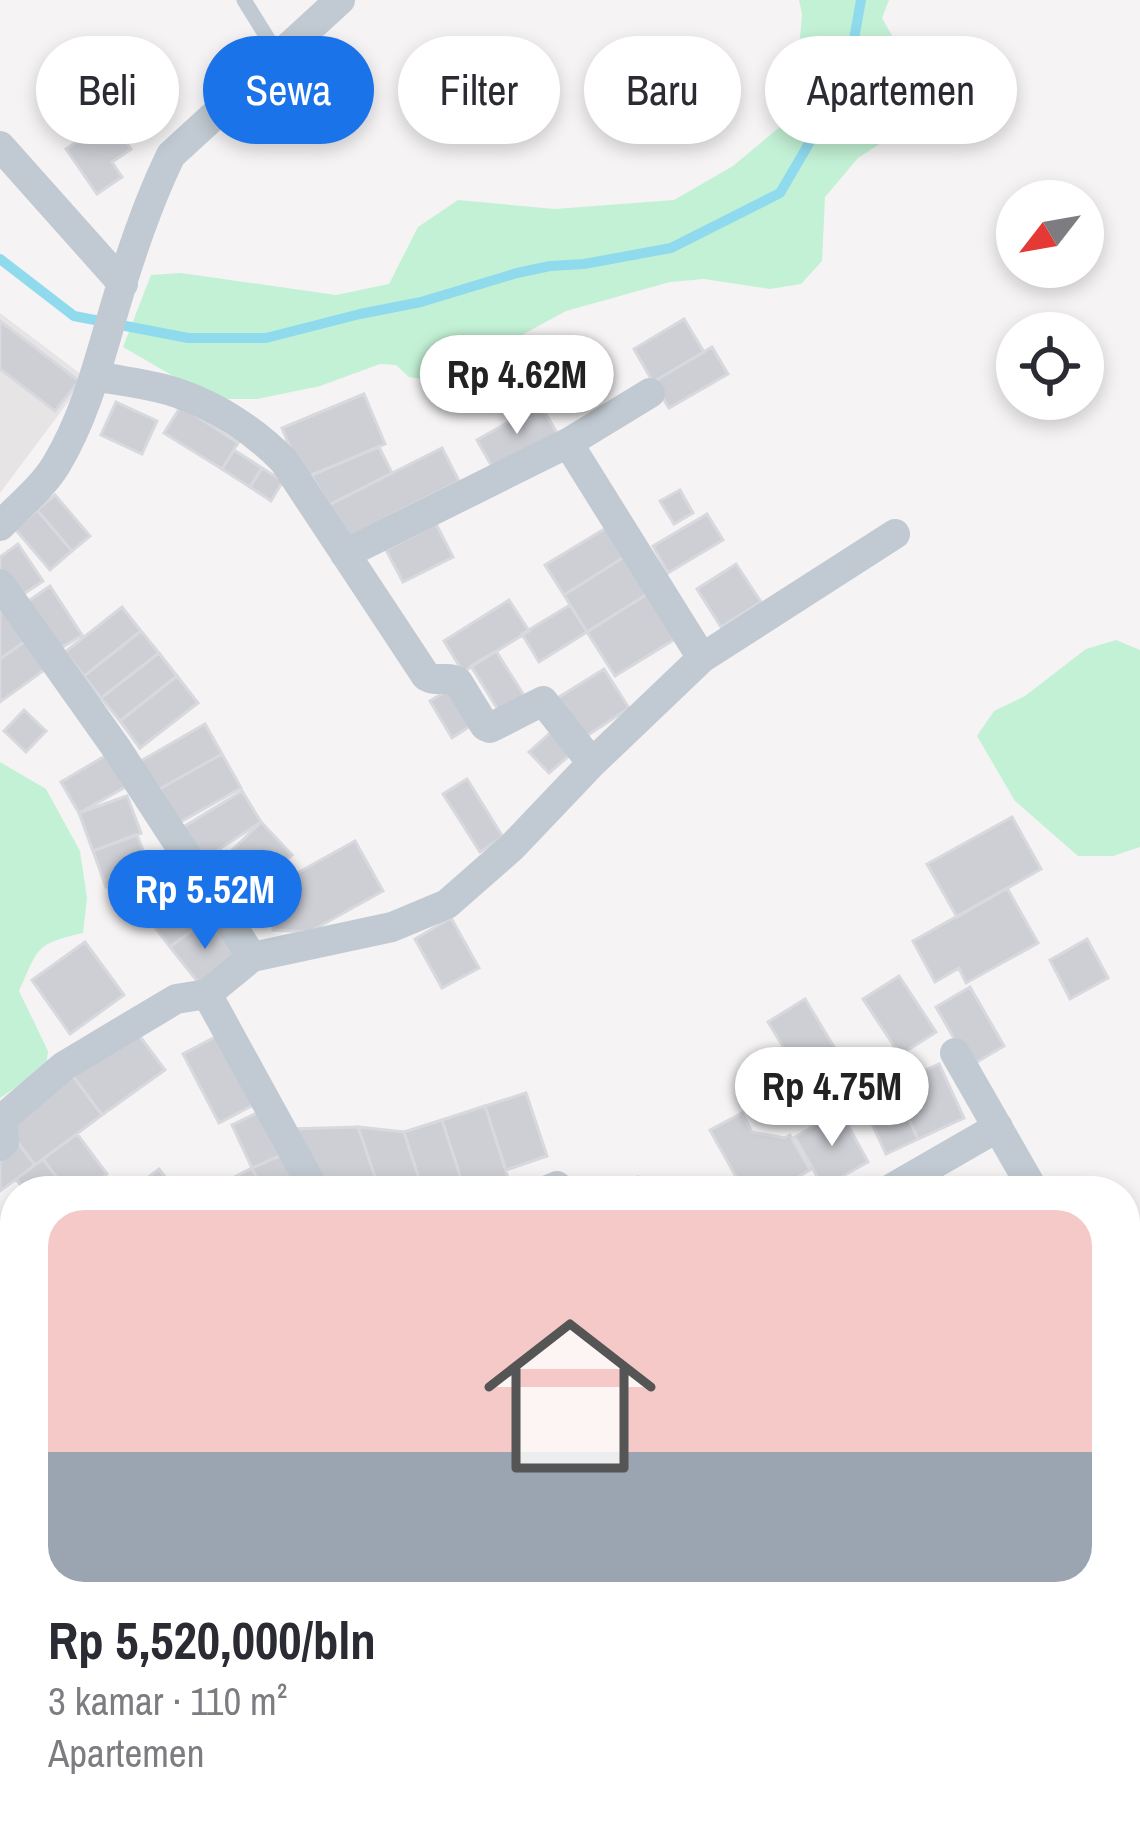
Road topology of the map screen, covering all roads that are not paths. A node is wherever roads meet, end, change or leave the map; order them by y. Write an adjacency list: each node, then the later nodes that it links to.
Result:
1 (244, 0): 3 (lane)
2 (340, 0): 4 (street)
3 (266, 36)
4 (299, 36)
5 (203, 125): 7 (street)
6 (0, 146): 7 (street)
7 (119, 294): 8 (street)
8 (99, 362): 11 (street); 13 (street)
9 (650, 393): 10 (street)
10 (568, 443): 13 (street); 15 (street)
11 (0, 526)
12 (895, 534): 15 (street)
13 (345, 554): 16 (street)
14 (0, 584): 17 (street)
15 (702, 658): 16 (street)
16 (592, 763): 17 (street)
17 (252, 956): 18 (street)
18 (207, 994): 21 (street); 22 (street)
19 (955, 1053): 20 (street)
20 (998, 1127): 23 (street); 24 (street)
21 (0, 1146)
22 (307, 1176)
23 (913, 1176)
24 (1026, 1176)

